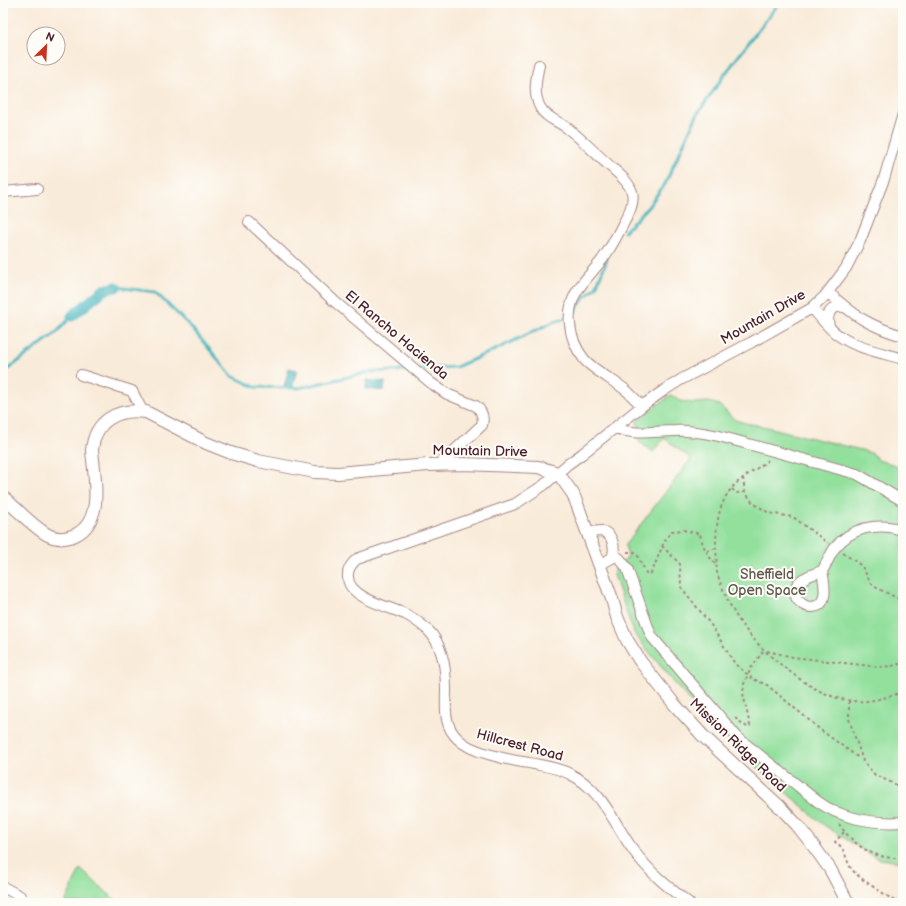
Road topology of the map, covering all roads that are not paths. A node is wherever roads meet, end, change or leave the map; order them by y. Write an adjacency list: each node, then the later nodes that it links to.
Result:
1 (539, 65): 13 (street)
2 (903, 114): 6 (street, Mountain Drive)
3 (37, 189): 4 (street)
4 (3, 192)
5 (249, 222): 16 (street, El Rancho Hacienda)
6 (828, 292): 7 (street); 8 (street, Mountain Drive)
7 (845, 307): 9 (street); 10 (street)
8 (812, 308): 9 (street); 13 (street, Mountain Drive)
9 (829, 326): 11 (street)
10 (903, 336)
11 (903, 359)
12 (81, 375): 14 (street)
13 (642, 406): 15 (street, Mountain Drive)
14 (143, 412): 16 (main road, Mountain Drive); 18 (main road, Mountain Drive)
15 (616, 428): 17 (street, Mountain Drive); 19 (street)
16 (440, 464): 17 (main road, Mountain Drive)
17 (558, 473): 21 (main road, Mission Ridge Road); 28 (street, Hillcrest Road)
18 (3, 497)
19 (903, 501)
20 (903, 530): 24 (street)
21 (588, 533): 22 (street); 23 (main road, Mission Ridge Road)
22 (614, 552): 23 (street); 25 (street)
23 (599, 564): 29 (main road, Mission Ridge Road)
24 (822, 571)
25 (903, 822)
26 (3, 887): 27 (street)
27 (20, 896)
28 (689, 903)
29 (848, 903)

